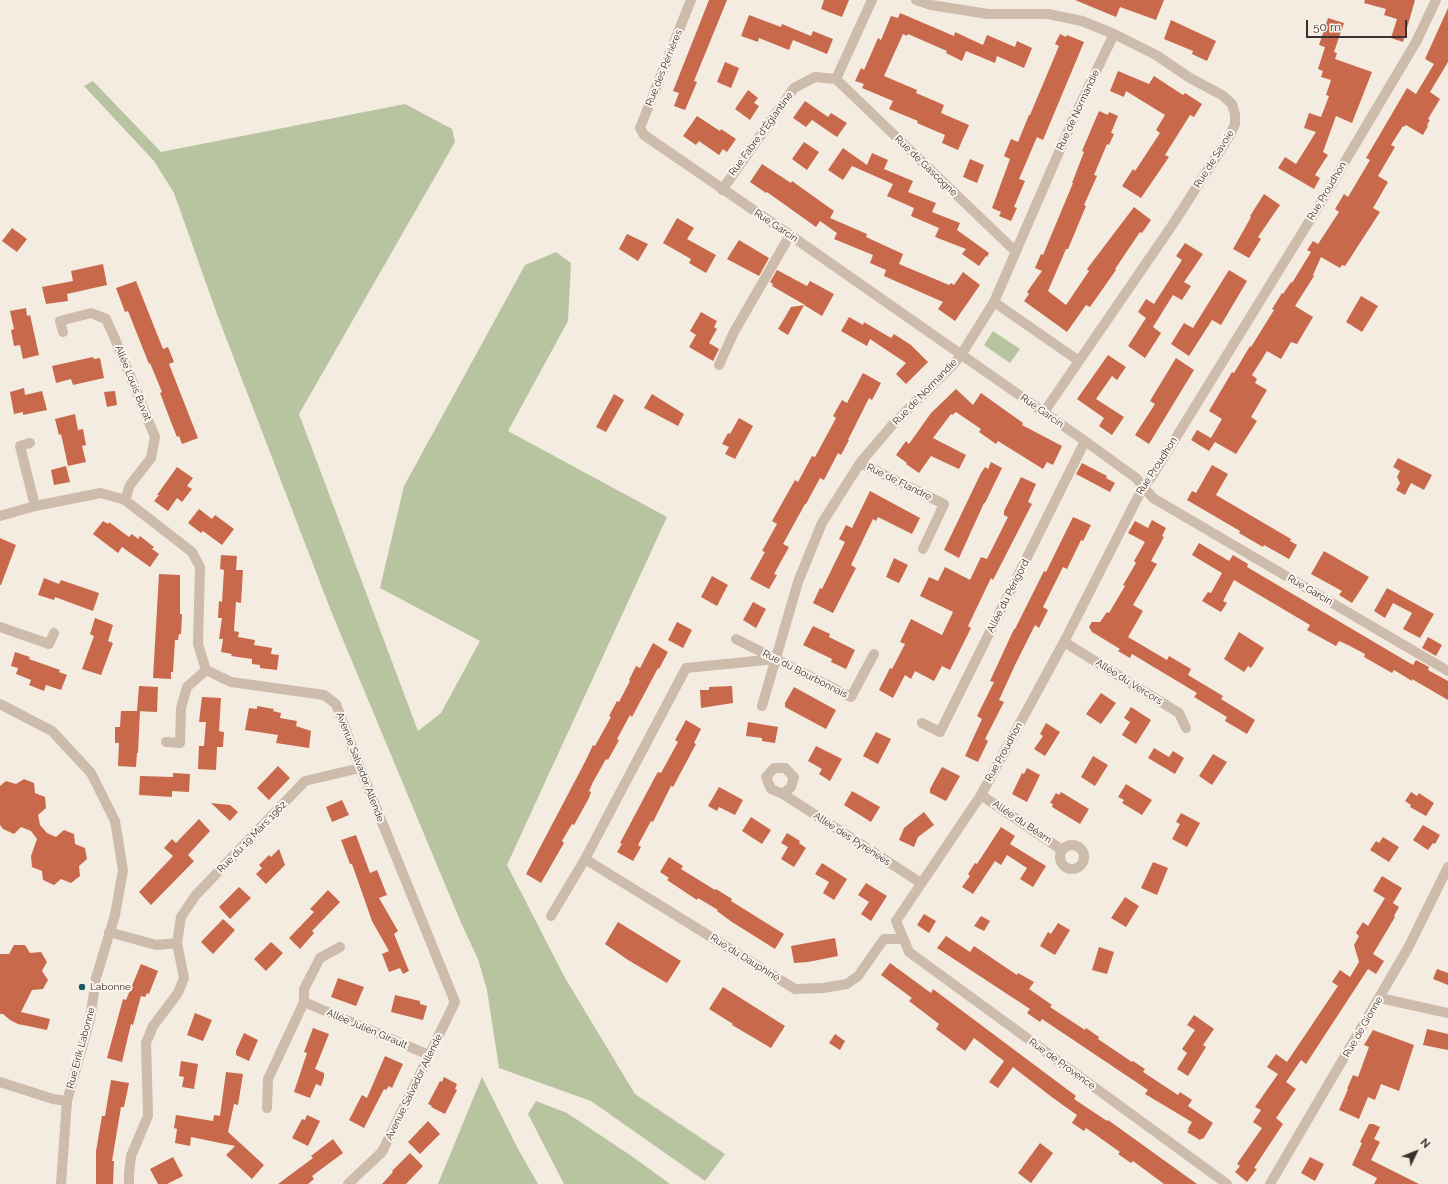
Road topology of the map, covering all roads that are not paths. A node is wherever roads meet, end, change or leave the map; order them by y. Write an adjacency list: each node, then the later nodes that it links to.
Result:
1 (691, 0): 7 (street, Rue des Pérrières)
2 (872, 0): 6 (street)
3 (916, 0): 5 (street, Rue de Savoie)
4 (1436, 0): 20 (street, Rue Proudhon)
5 (1114, 34): 10 (street, Rue de Normandie); 14 (street, Rue de Savoie)
6 (836, 79): 8 (street, Rue Fabre d'Églantine); 10 (street, Rue de Gascogne)
7 (644, 135): 8 (street, Rue Garcin)
8 (722, 190): 9 (street, Rue Garcin)
9 (790, 235): 13 (street, Rue Garcin); 15 (street)
10 (1016, 252): 11 (street, Rue de Normandie)
11 (994, 302): 13 (street, Rue de Normandie); 14 (street)
12 (63, 332): 21 (street, Allée Louis Buvat)
13 (961, 355): 16 (street, Rue Garcin); 19 (street, Rue de Normandie)
14 (1079, 360): 16 (street, Rue de Savoie)
15 (719, 365)
16 (1044, 412): 17 (street, Rue Garcin)
17 (1085, 441): 20 (street, Rue Garcin); 35 (street, Allée du Périgord)
18 (30, 443): 22 (street)
19 (860, 464): 24 (street, Rue de Flandre); 30 (street, Rue de Normandie)
20 (1143, 487): 28 (street, Rue Proudhon); 32 (street, Rue Garcin)
21 (126, 500): 22 (street); 31 (street)
22 (35, 506): 23 (street)
23 (0, 516)
24 (923, 549)
25 (0, 627): 26 (street)
26 (54, 633)
27 (736, 639): 30 (street, Rue du Bourbonnais)
28 (1064, 642): 36 (street, Allée du Vercors); 40 (street, Rue Proudhon)
29 (874, 654): 30 (street, Rue du Bourbonnais)
30 (776, 659): 34 (street, Rue de Normandie); 42 (street)
31 (206, 670): 37 (street); 38 (street, Avenue Salvador Allende)
32 (1448, 671)
33 (0, 704): 46 (street, Rue Eirik Labonne)
34 (762, 706)
35 (922, 723)
36 (1186, 728)
37 (166, 742)
38 (360, 768): 48 (street, Rue du 19 Mars 1962); 53 (street, Avenue Salvador Allende)
39 (783, 794): 44 (street, Allée des Pyrénées)
40 (981, 795): 41 (street, Allée du Béarn); 44 (street, Rue Proudhon)
41 (1062, 850)
42 (585, 859): 45 (street); 47 (street, Rue du Dauphiné)
43 (1448, 867): 50 (street, Rue de Gionne)
44 (921, 883): 47 (street, Rue Proudhon)
45 (551, 916)
46 (110, 932): 48 (street); 55 (street, Rue Eirik Labonne)
47 (903, 939): 60 (street, Rue de Provence)
48 (176, 943): 58 (street)
49 (340, 947): 51 (street)
50 (1380, 998): 52 (street); 61 (street, Rue de Gionne)
51 (304, 1002): 53 (street, Allée Julien Girault); 56 (street)
52 (1448, 1013)
53 (429, 1055): 59 (street, Avenue Salvador Allende)
54 (0, 1082): 55 (street)
55 (67, 1101): 57 (street, Rue Eirik Labonne)
56 (267, 1108)
57 (61, 1184)
58 (130, 1184)
59 (348, 1184)
60 (1227, 1184)
61 (1270, 1184)

